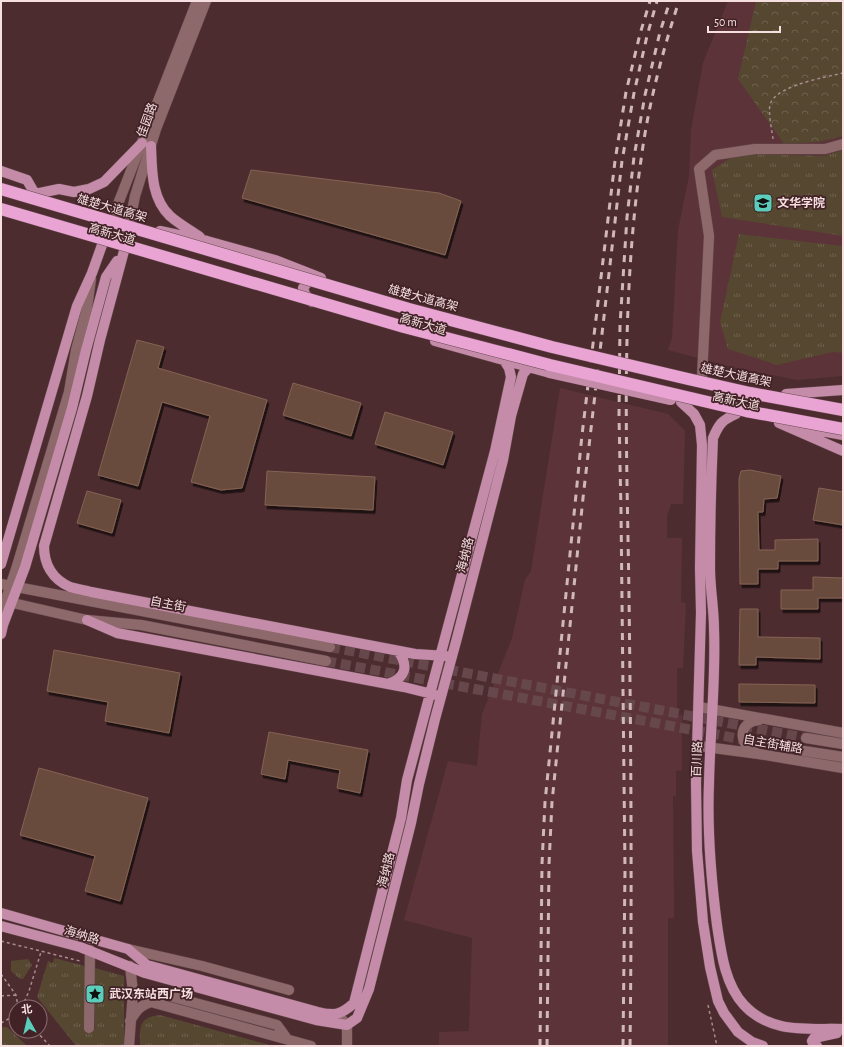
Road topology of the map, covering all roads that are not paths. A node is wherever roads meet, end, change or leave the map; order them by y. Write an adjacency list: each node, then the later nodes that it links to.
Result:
1 (197, 1): 3 (street, 佳园路)
2 (206, 1): 3 (street, 佳园路)
3 (147, 144): 8 (main road); 11 (street, 佳园路); 12 (street, 佳园路); 13 (main road)
4 (843, 144): 21 (street)
5 (1, 171): 8 (main road)
6 (1, 184): 8 (main road, 高新大道)
7 (1, 189): 26 (highway, 雄楚大道高架, bridge)
8 (35, 194): 11 (main road, 高新大道)
9 (1, 208): 29 (highway, bridge)
10 (1, 215): 14 (main road, 高新大道)
11 (113, 217): 12 (main road, 高新大道); 14 (street, 佳园路)
12 (130, 222): 13 (main road, 高新大道); 15 (street, 佳园路)
13 (207, 241): 17 (main road, 高新大道)
14 (102, 245): 15 (main road, 高新大道); 16 (main road)
15 (124, 251): 18 (main road, 高新大道); 33 (main road); 34 (main road)
16 (92, 273): 32 (main road); 33 (street)
17 (324, 279): 18 (main road); 21 (main road, 高新大道)
18 (317, 307): 19 (main road, 高新大道)
19 (504, 360): 20 (main road, 高新大道); 42 (main road, 海纳路)
20 (529, 367): 24 (main road, 高新大道, bridge); 43 (main road, 海纳路)
21 (702, 377): 23 (main road, 高新大道)
22 (843, 390): 23 (main road)
23 (786, 394): 25 (main road, 高新大道)
24 (676, 401): 27 (main road, 高新大道); 48 (main road, 百川路)
25 (843, 405)
26 (843, 410)
27 (736, 414): 28 (main road, 高新大道); 49 (main road, 百川路)
28 (779, 423): 30 (main road, 高新大道); 31 (main road)
29 (843, 429)
30 (843, 435)
31 (843, 451)
32 (1, 564)
33 (10, 586): 35 (main road); 36 (street, 自主街)
34 (91, 592): 36 (street); 41 (main road)
35 (6, 601): 37 (street); 38 (street); 39 (main road)
36 (142, 612): 40 (street, 自主街)
37 (1, 614)
38 (87, 620): 44 (street); 45 (main road)
39 (1, 634)
40 (330, 647)
41 (398, 651): 42 (main road); 45 (main road)
42 (440, 654): 43 (main road); 46 (main road, 海纳路)
43 (452, 657): 47 (main road, 海纳路)
44 (326, 661)
45 (388, 684): 46 (main road)
46 (430, 694): 47 (main road); 67 (main road, 海纳路)
47 (441, 696): 69 (main road, 海纳路)
48 (699, 707): 49 (street, 自主街辅路); 54 (main road, 百川路)
49 (712, 710): 50 (street, 自主街辅路); 55 (main road, 百川路)
50 (763, 720): 51 (street, 自主街辅路); 57 (street)
51 (843, 733)
52 (806, 738): 53 (street)
53 (843, 744)
54 (698, 746): 55 (street, 自主街辅路); 76 (main road, 百川路)
55 (710, 747): 57 (street, 自主街辅路); 71 (main road, 百川路)
56 (804, 750): 58 (street)
57 (759, 754): 59 (street, 自主街辅路)
58 (843, 757)
59 (843, 768)
60 (1, 913): 62 (main road, 海纳路)
61 (1, 926): 63 (main road, 海纳路)
62 (128, 949): 65 (street); 67 (main road, 海纳路)
63 (90, 950): 64 (main road, 海纳路); 70 (street)
64 (130, 966): 68 (street); 69 (main road, 海纳路)
65 (289, 990)
66 (173, 997): 72 (street)
67 (337, 1014): 69 (street)
68 (130, 1021): 72 (street); 73 (street)
69 (347, 1025): 75 (street)
70 (90, 1028)
71 (843, 1030): 77 (main road)
72 (287, 1039): 74 (street)
73 (129, 1046)
74 (312, 1046)
75 (347, 1046)
76 (763, 1046)
77 (817, 1046)

